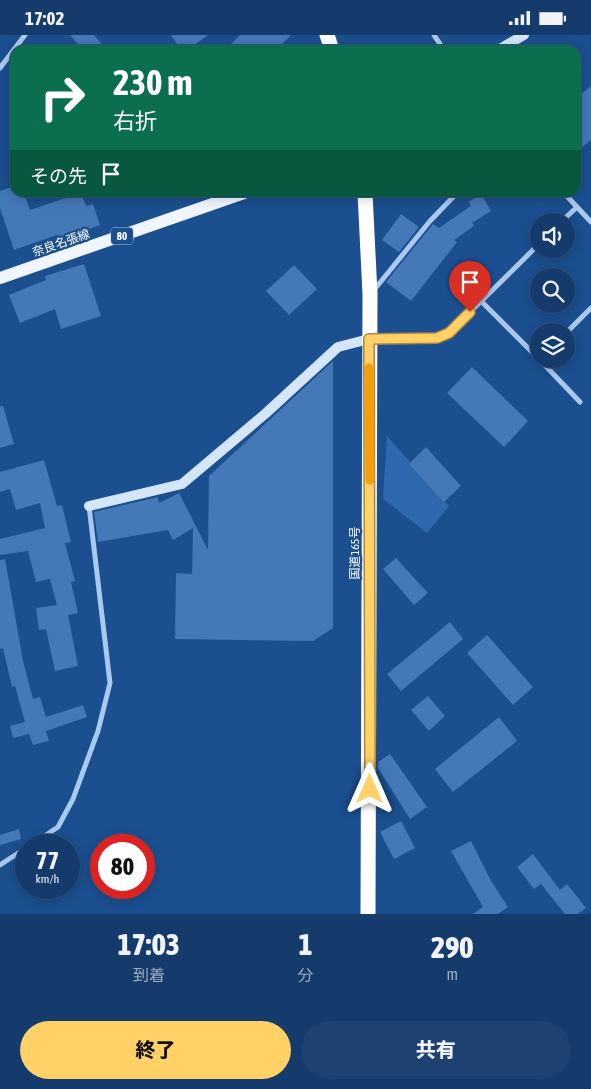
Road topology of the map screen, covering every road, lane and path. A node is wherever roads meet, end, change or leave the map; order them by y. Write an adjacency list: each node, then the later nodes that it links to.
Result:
1 (25, 35): 5 (street)
2 (434, 35): 4 (street)
3 (524, 35): 6 (street)
4 (440, 44)
5 (17, 45)
6 (507, 45)
7 (10, 55): 8 (street)
8 (0, 68)
9 (233, 197): 17 (main road, 奈良名張線 / 80)
10 (365, 197): 18 (highway, 国道165号)
11 (454, 197): 18 (street)
12 (568, 197): 13 (street)
13 (577, 207): 14 (street); 15 (street)
14 (571, 213)
15 (591, 222)
16 (530, 253): 19 (street)
17 (0, 278)
18 (370, 294): 22 (highway, 国道165号)
19 (481, 301): 22 (street); 23 (street)
20 (591, 308): 21 (street)
21 (575, 324)
22 (369, 339): 26 (street); 30 (highway, 国道165号)
23 (530, 350)
24 (548, 368): 25 (street)
25 (580, 402)
26 (89, 506): 27 (street)
27 (48, 834)
28 (15, 856): 29 (street)
29 (0, 865)
30 (368, 914)

